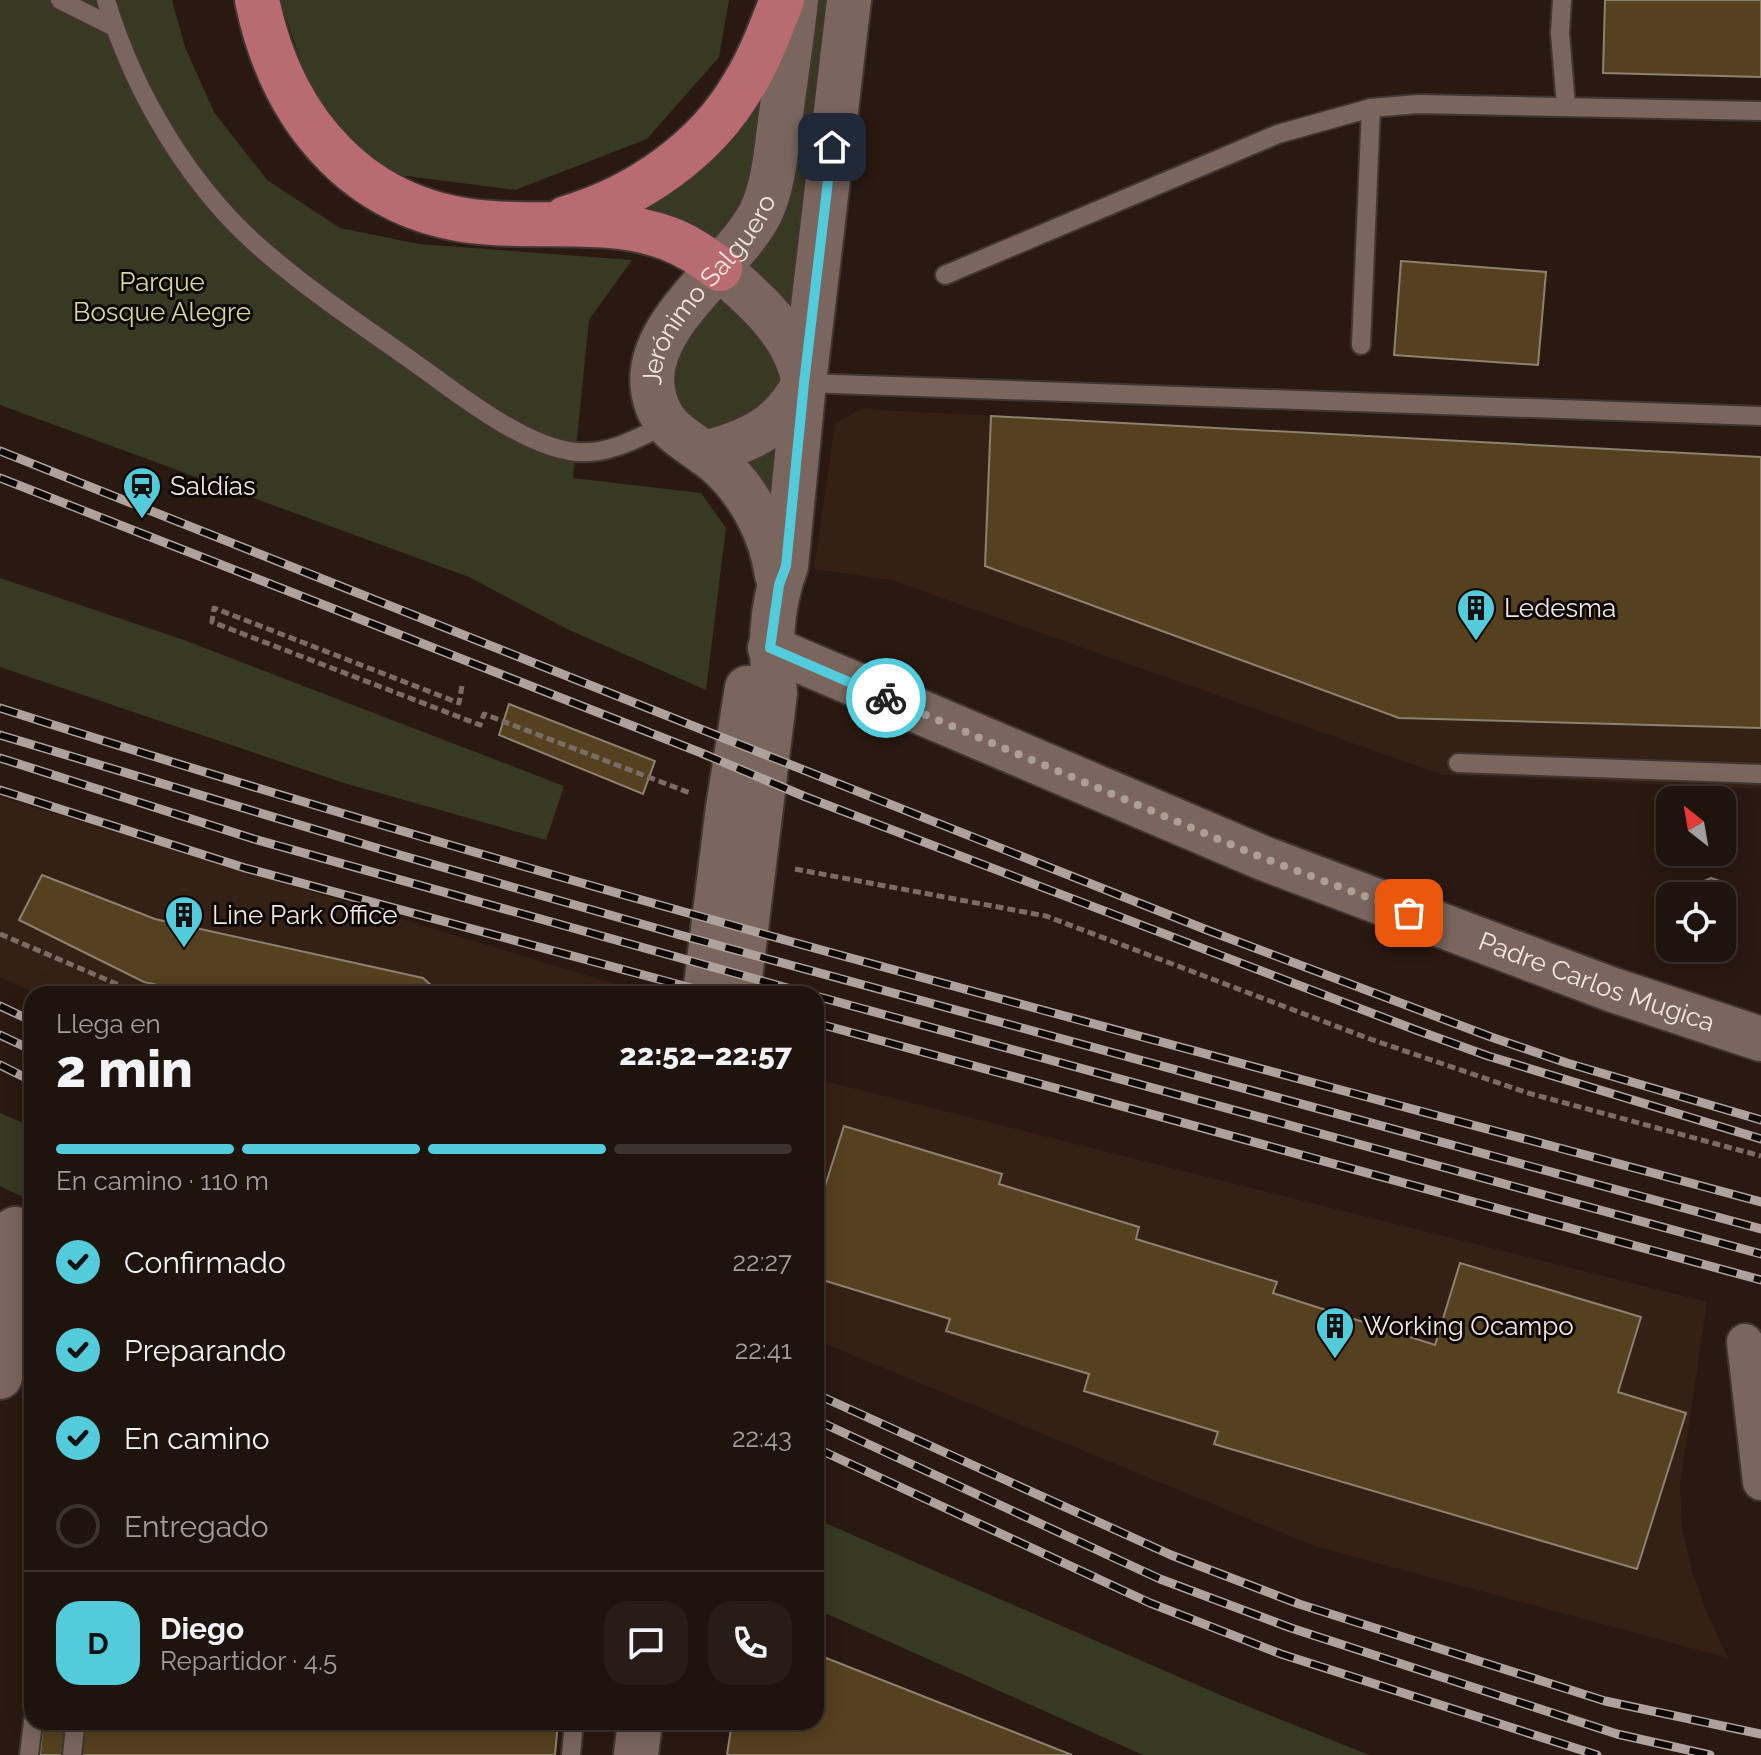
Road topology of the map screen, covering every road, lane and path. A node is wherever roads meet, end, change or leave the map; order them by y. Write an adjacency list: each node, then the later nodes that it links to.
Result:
1 (60, 0): 8 (lane)
2 (106, 0): 8 (lane)
3 (257, 0): 12 (highway)
4 (782, 0): 12 (highway)
5 (796, 0): 13 (street, Jerónimo Salguero)
6 (849, 0): 16 (street, Jerónimo Salguero)
7 (1562, 0): 9 (lane)
8 (114, 27): 18 (lane)
9 (1566, 106): 10 (lane); 11 (lane)
10 (1371, 108): 14 (lane); 15 (lane)
11 (1761, 111)
12 (532, 224): 13 (highway)
13 (720, 269): 16 (street); 18 (street, Jerónimo Salguero)
14 (945, 275)
15 (1361, 345)
16 (804, 383): 17 (lane); 19 (street); 20 (street, Jerónimo Salguero)
17 (1761, 416)
18 (667, 424): 19 (street, Jerónimo Salguero)
19 (704, 453): 20 (street, Jerónimo Salguero)
20 (779, 585): 21 (street, Jerónimo Salguero)
21 (770, 648): 25 (street, Jerónimo Salguero); 26 (street, Jerónimo Salguero); 31 (street, Padre Carlos Mugica)
22 (462, 686): 25 (path)
23 (1458, 763): 24 (lane)
24 (1761, 774)
25 (728, 808): 29 (street, Jerónimo Salguero)
26 (755, 862): 30 (street, Jerónimo Salguero); 32 (path)
27 (0, 934): 28 (path)
28 (121, 986)
29 (706, 986)
30 (739, 986)
31 (1761, 1039)
32 (1761, 1156)
33 (16, 1229): 35 (street)
34 (1745, 1342): 36 (street)
35 (0, 1377)
36 (1761, 1482)
37 (32, 1730): 41 (lane)
38 (75, 1730): 42 (lane)
39 (573, 1730): 43 (lane)
40 (639, 1730): 44 (street)
41 (29, 1755)
42 (72, 1755)
43 (571, 1755)
44 (636, 1755)

